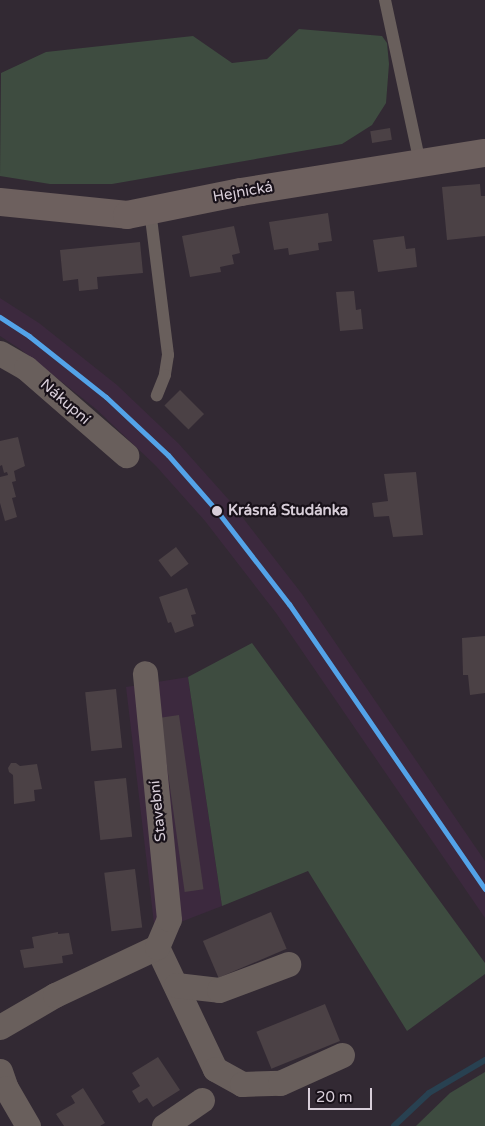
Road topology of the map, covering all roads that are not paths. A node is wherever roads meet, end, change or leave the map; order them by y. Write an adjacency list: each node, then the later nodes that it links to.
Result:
1 (384, 0): 3 (lane)
2 (485, 153): 3 (main road, Hejnická)
3 (420, 163): 5 (main road, Hejnická)
4 (0, 202): 5 (main road, Hejnická)
5 (150, 210): 7 (lane)
6 (0, 353): 8 (street, Nákupní)
7 (157, 395)
8 (126, 456)
9 (145, 673): 10 (street, Stavební)
10 (157, 947): 12 (street); 13 (street)
11 (288, 964): 12 (street)
12 (176, 985): 14 (street)
13 (0, 1028)
14 (342, 1055)
15 (0, 1071): 17 (street)
16 (202, 1100): 18 (street)
17 (28, 1126)
18 (164, 1126)

